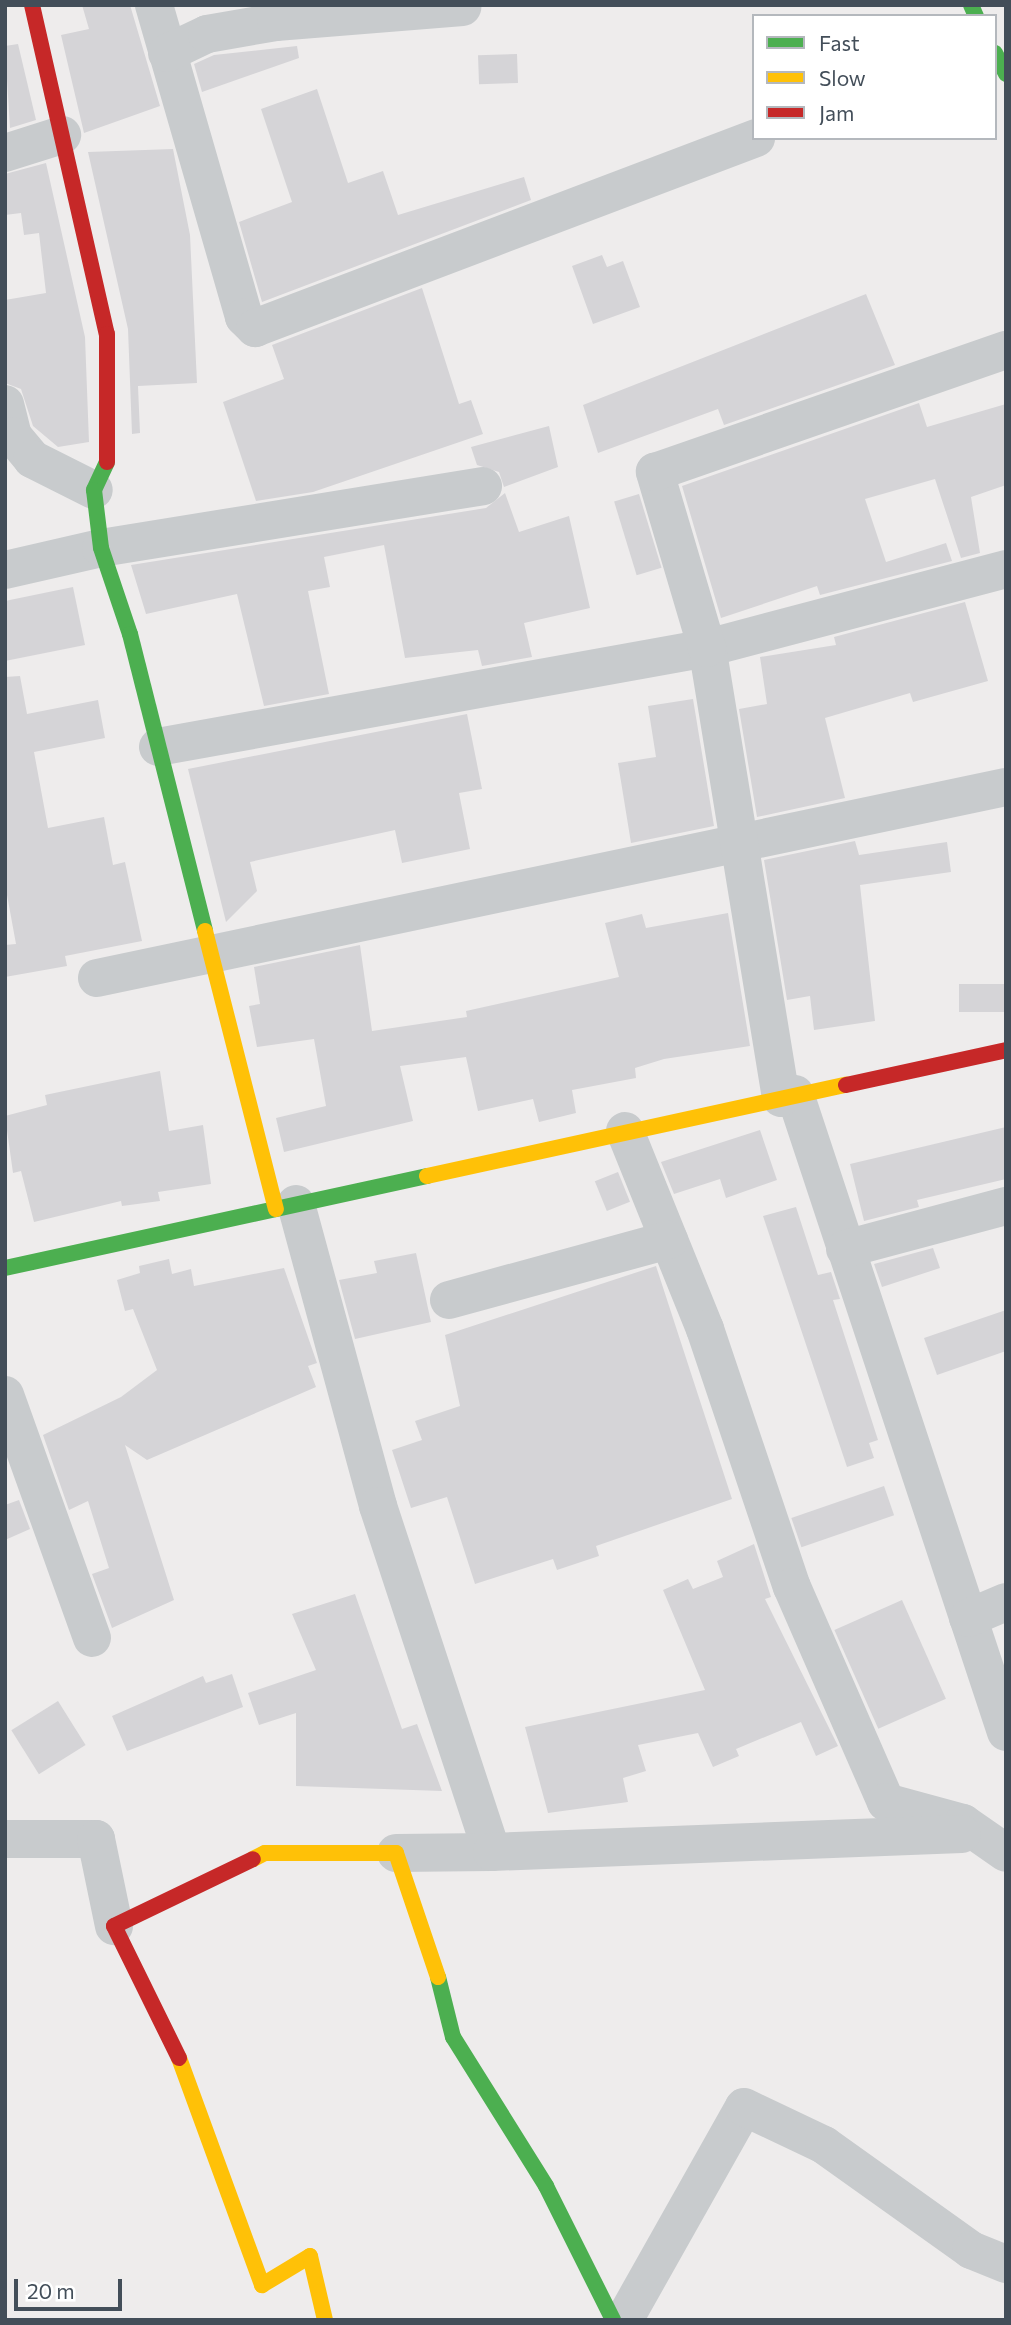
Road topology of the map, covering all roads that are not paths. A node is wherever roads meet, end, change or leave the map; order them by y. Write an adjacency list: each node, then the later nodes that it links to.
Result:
1 (32, 5): 7 (street)
2 (154, 5): 4 (street)
3 (462, 7): 4 (street)
4 (167, 53): 8 (street)
5 (997, 57): 6 (street)
6 (1006, 74)
7 (62, 135): 9 (street); 13 (street)
8 (752, 140)
9 (5, 153)
10 (1006, 350): 17 (street)
11 (5, 404): 13 (street)
12 (483, 486): 14 (street)
13 (93, 490): 14 (street)
14 (101, 548): 16 (street); 18 (street)
15 (1006, 569): 17 (street)
16 (5, 570)
17 (707, 648): 18 (street); 20 (street)
18 (158, 747): 21 (street)
19 (1006, 787): 20 (street)
20 (744, 845): 21 (street); 24 (street)
21 (210, 953): 22 (street); 26 (street)
22 (97, 978)
23 (1006, 1050): 24 (street)
24 (788, 1096): 25 (street); 29 (street)
25 (625, 1131): 26 (street); 28 (street)
26 (286, 1206): 30 (street); 39 (street)
27 (1006, 1206): 29 (street)
28 (669, 1240): 31 (street); 38 (street)
29 (845, 1249): 34 (street)
30 (5, 1268)
31 (449, 1300)
32 (5, 1395): 35 (street)
33 (1006, 1602): 34 (street)
34 (968, 1618): 36 (street)
35 (92, 1638)
36 (1006, 1732)
37 (5, 1839): 41 (street)
38 (996, 1842): 39 (street)
39 (492, 1852): 40 (street)
40 (396, 1853): 41 (street); 44 (street)
41 (114, 1926): 43 (street)
42 (1006, 2264): 45 (street)
43 (325, 2320)
44 (613, 2320)
45 (624, 2320)

